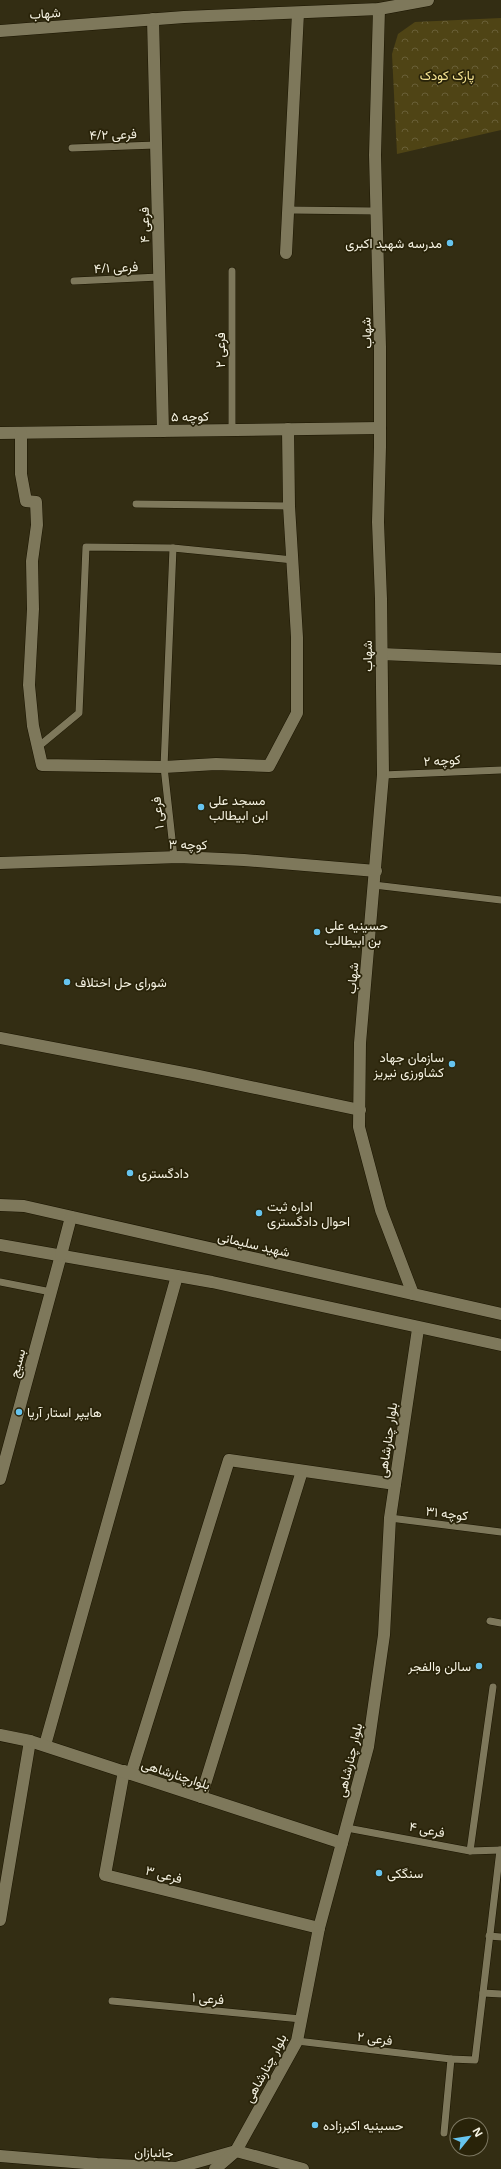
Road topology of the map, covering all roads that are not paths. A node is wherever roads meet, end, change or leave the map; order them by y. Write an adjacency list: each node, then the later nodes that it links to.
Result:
1 (428, 0): 2 (street, شهاب)
2 (379, 9): 3 (street, شهاب); 9 (street, شهاب)
3 (298, 13): 4 (street, شهاب); 8 (street)
4 (153, 19): 5 (street, شهاب); 6 (street, فرعی ۴)
5 (0, 31)
6 (156, 144): 7 (lane, فرعی ۴/۲); 12 (street, فرعی ۴)
7 (72, 148)
8 (288, 210): 9 (lane); 10 (street)
9 (376, 211): 14 (street, شهاب)
10 (286, 253)
11 (232, 271): 16 (lane, فرعی ۲)
12 (159, 277): 13 (lane, فرعی ۴/۱); 17 (street, فرعی ۴)
13 (74, 281)
14 (380, 428): 15 (street, کوچه ۵); 24 (street, شهاب)
15 (288, 429): 16 (street, کوچه ۵); 21 (street)
16 (232, 430): 17 (street, کوچه ۵)
17 (163, 431): 19 (street, کوچه ۵)
18 (0, 433): 19 (street, کوچه ۵)
19 (21, 433): 26 (street)
20 (136, 504): 21 (lane)
21 (289, 506): 23 (street)
22 (173, 548): 23 (lane); 26 (lane); 27 (lane, فرعی ۱)
23 (293, 560): 27 (street)
24 (381, 654): 25 (street); 29 (street, شهاب)
25 (501, 659)
26 (38, 747): 27 (street)
27 (164, 767): 30 (lane, فرعی ۱)
28 (501, 770): 29 (lane, کوچه ۲)
29 (383, 775): 33 (street, شهاب)
30 (174, 857): 31 (street, کوچه ۳); 33 (street, کوچه ۳)
31 (0, 863): 32 (lane)
32 (0, 869)
33 (376, 870): 34 (street, شهاب)
34 (374, 885): 35 (lane); 37 (street, شهاب)
35 (501, 900)
36 (0, 1038): 37 (street)
37 (360, 1110): 45 (street, شهاب)
38 (0, 1205): 39 (street, شهید سلیمانی)
39 (71, 1217): 41 (street, بسیج); 45 (street, شهید سلیمانی)
40 (0, 1245): 41 (street)
41 (61, 1255): 42 (street); 44 (street, بسیج)
42 (177, 1276): 47 (street); 59 (street)
43 (0, 1282): 44 (lane)
44 (51, 1292): 50 (street, بسیج)
45 (413, 1294): 46 (street, شهید سلیمانی)
46 (501, 1314)
47 (418, 1328): 48 (street); 51 (street, بلوار چنارشاهی)
48 (501, 1345)
49 (302, 1471): 51 (street); 60 (street); 61 (street)
50 (0, 1478)
51 (395, 1484): 52 (street, بلوار چنارشاهی)
52 (390, 1518): 53 (lane, کوچه ۳۱); 62 (street, بلوار چنارشاهی)
53 (501, 1532)
54 (490, 1621): 55 (lane)
55 (501, 1623)
56 (493, 1687): 65 (lane)
57 (0, 1735): 58 (street, بلوارچنارشاهی)
58 (30, 1741): 59 (street, بلوارچنارشاهی); 66 (street)
59 (44, 1746): 60 (street, بلوارچنارشاهی)
60 (128, 1773): 61 (street, بلوارچنارشاهی); 67 (street, فرعی ۳)
61 (201, 1796): 63 (street, بلوارچنارشاهی)
62 (348, 1828): 63 (street, بلوار چنارشاهی); 65 (lane, فرعی ۴)
63 (342, 1843): 67 (street, بلوار چنارشاهی)
64 (500, 1850): 65 (lane, فرعی ۴); 68 (lane)
65 (470, 1852)
66 (0, 1920)
67 (319, 1928): 73 (street, بلوار چنارشاهی)
68 (489, 1936): 69 (lane); 70 (lane)
69 (501, 1937)
70 (483, 1993): 71 (lane); 75 (lane, فرعی ۲)
71 (501, 1994)
72 (112, 2001): 73 (lane, فرعی ۱)
73 (301, 2019): 74 (street, بلوار چنارشاهی)
74 (297, 2041): 75 (lane, فرعی ۲); 77 (street, بلوار چنارشاهی)
75 (451, 2059): 76 (lane)
76 (444, 2133)
77 (236, 2151): 79 (street, جانبازان); 80 (street, بلوار چنارشاهی); 81 (street)
78 (0, 2156): 79 (street, جانبازان)
79 (175, 2169)
80 (215, 2169)
81 (303, 2169)

